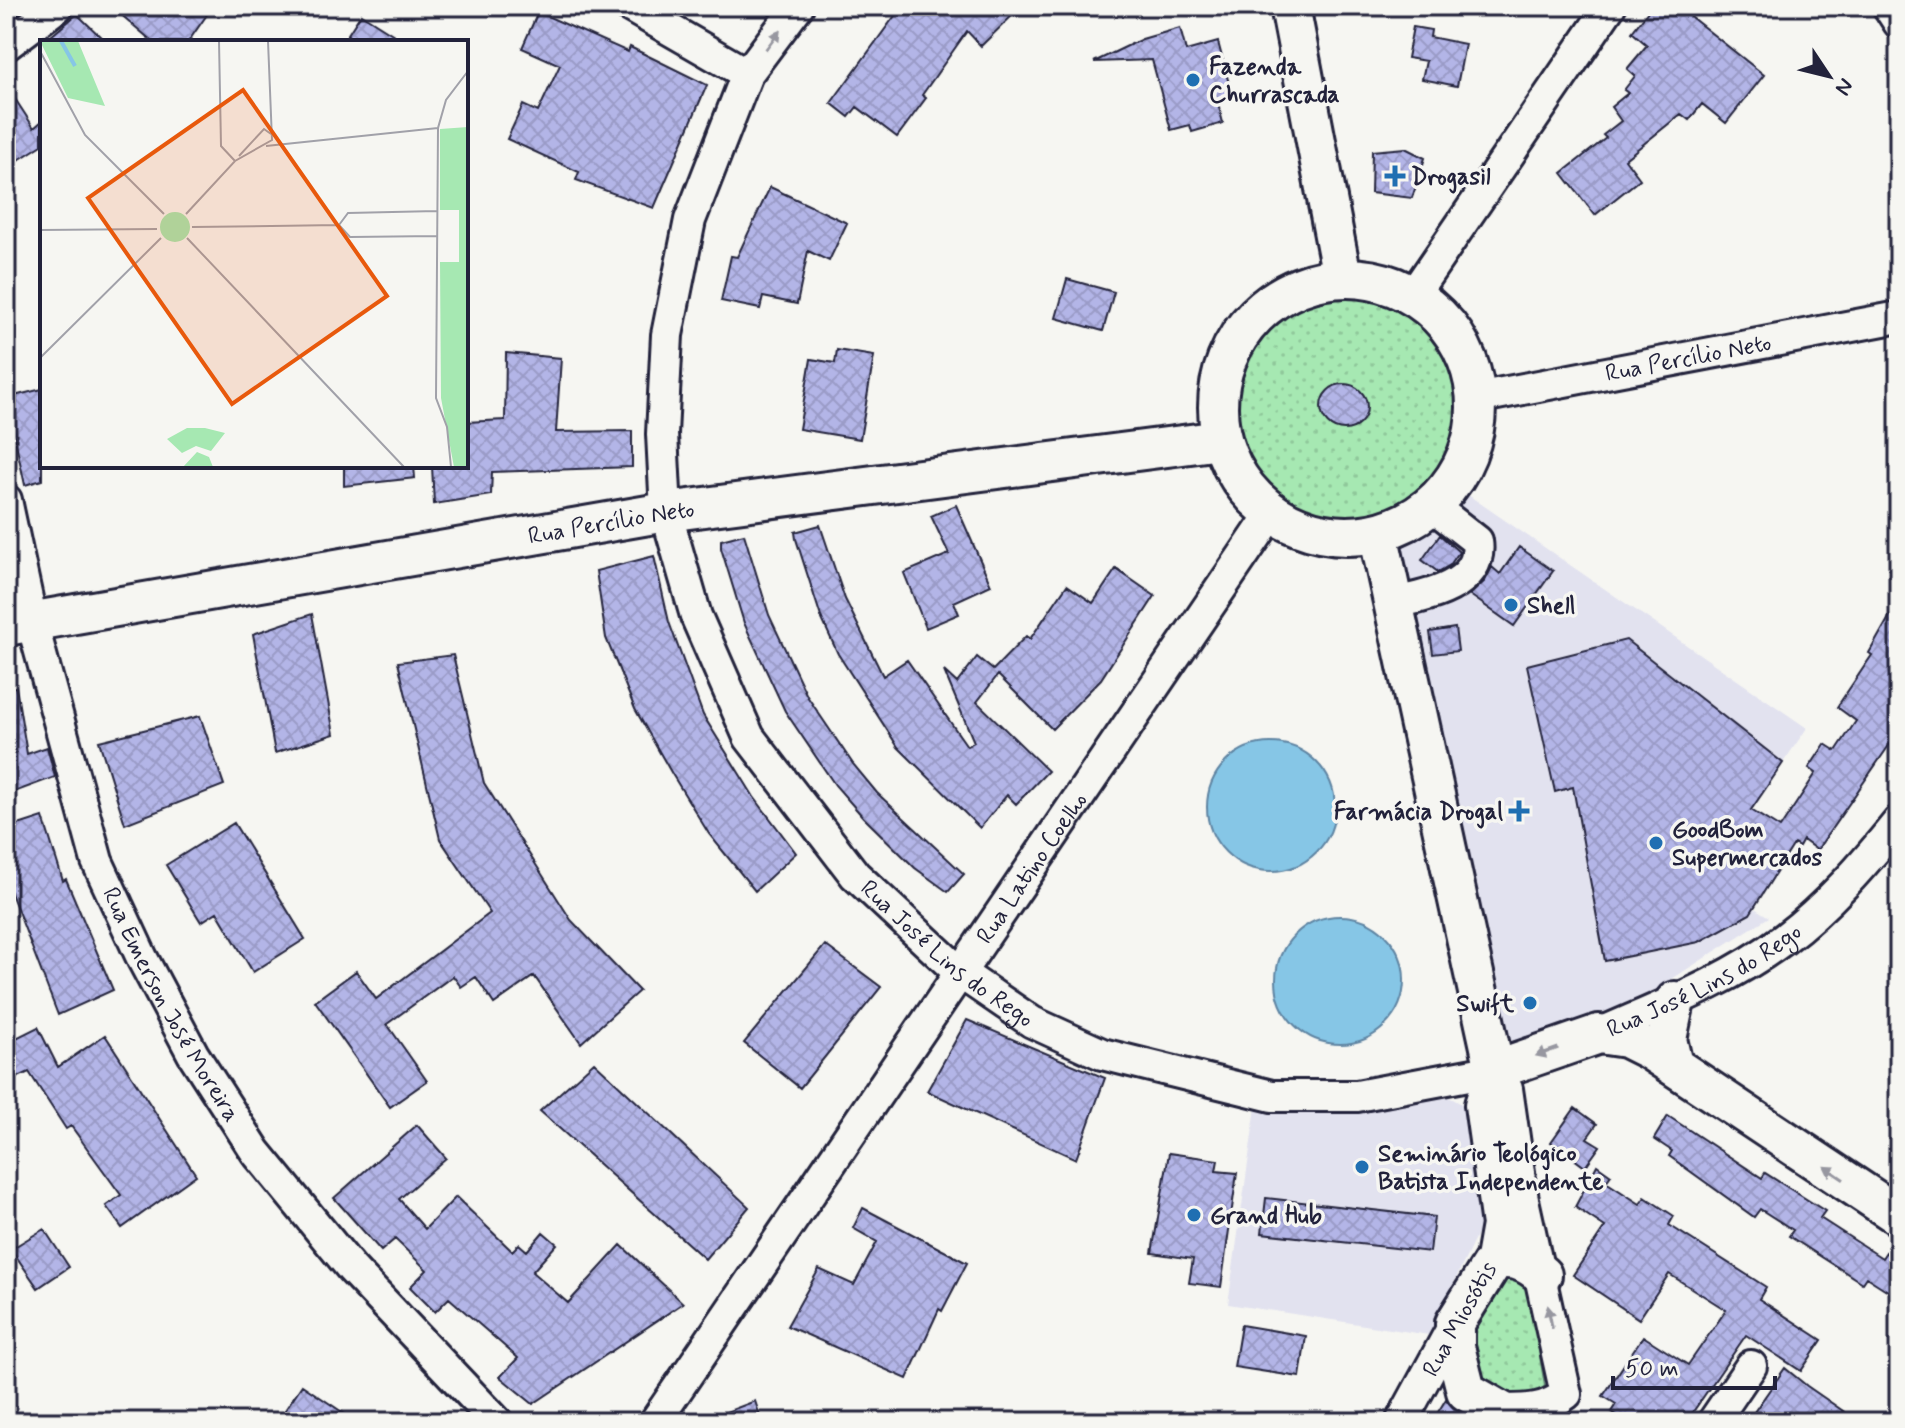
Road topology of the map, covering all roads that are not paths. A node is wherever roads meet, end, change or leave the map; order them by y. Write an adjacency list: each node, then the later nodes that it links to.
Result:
1 (58, 6): 8 (street)
2 (629, 6): 9 (street)
3 (798, 6): 9 (street, Rua José Lins do Rego, one-way to 3)
4 (1290, 6): 10 (main road)
5 (1610, 6): 11 (street)
6 (1888, 6): 7 (street)
7 (1899, 23)
8 (6, 45)
9 (747, 74): 17 (street, Rua José Lins do Rego)
10 (1342, 277): 11 (main road); 14 (main road)
11 (1413, 295): 13 (main road)
12 (1899, 317): 13 (street, Rua Percílio Neto)
13 (1476, 398): 16 (main road)
14 (1221, 440): 17 (main road, Rua Percílio Neto); 18 (main road)
15 (6, 500): 21 (street, Rua Emerson José Moreira)
16 (1431, 505): 19 (main road); 20 (street)
17 (666, 512): 21 (main road, Rua Percílio Neto); 23 (street, Rua José Lins do Rego)
18 (1272, 513): 19 (main road); 23 (street, Rua Latino Coelho)
19 (1378, 533): 20 (main road)
20 (1393, 603): 27 (main road)
21 (19, 624): 36 (street, Rua Emerson José Moreira)
22 (1899, 821): 24 (street, Rua José Lins do Rego)
23 (959, 972): 27 (street, Rua José Lins do Rego); 37 (street, Rua Latino Coelho)
24 (1675, 1001): 25 (street, Rua José Lins do Rego); 26 (main road)
25 (1599, 1034): 26 (main road); 27 (main road, Rua José Lins do Rego, one-way to 27)
26 (1673, 1065): 28 (main road, one-way to 26)
27 (1495, 1070): 29 (main road, Rua Miosótis); 30 (street)
28 (1899, 1216)
29 (1495, 1259): 30 (main road); 31 (main road, Rua Miosótis)
30 (1542, 1275): 35 (street, one-way to 30)
31 (1455, 1323): 33 (main road); 34 (street, Rua Miosótis)
32 (1751, 1366): 39 (street)
33 (1466, 1391): 34 (street); 35 (main road)
34 (1418, 1393): 38 (street, Rua Miosótis)
35 (1510, 1416)
36 (497, 1422)
37 (655, 1422)
38 (1401, 1422)
39 (1713, 1422)

